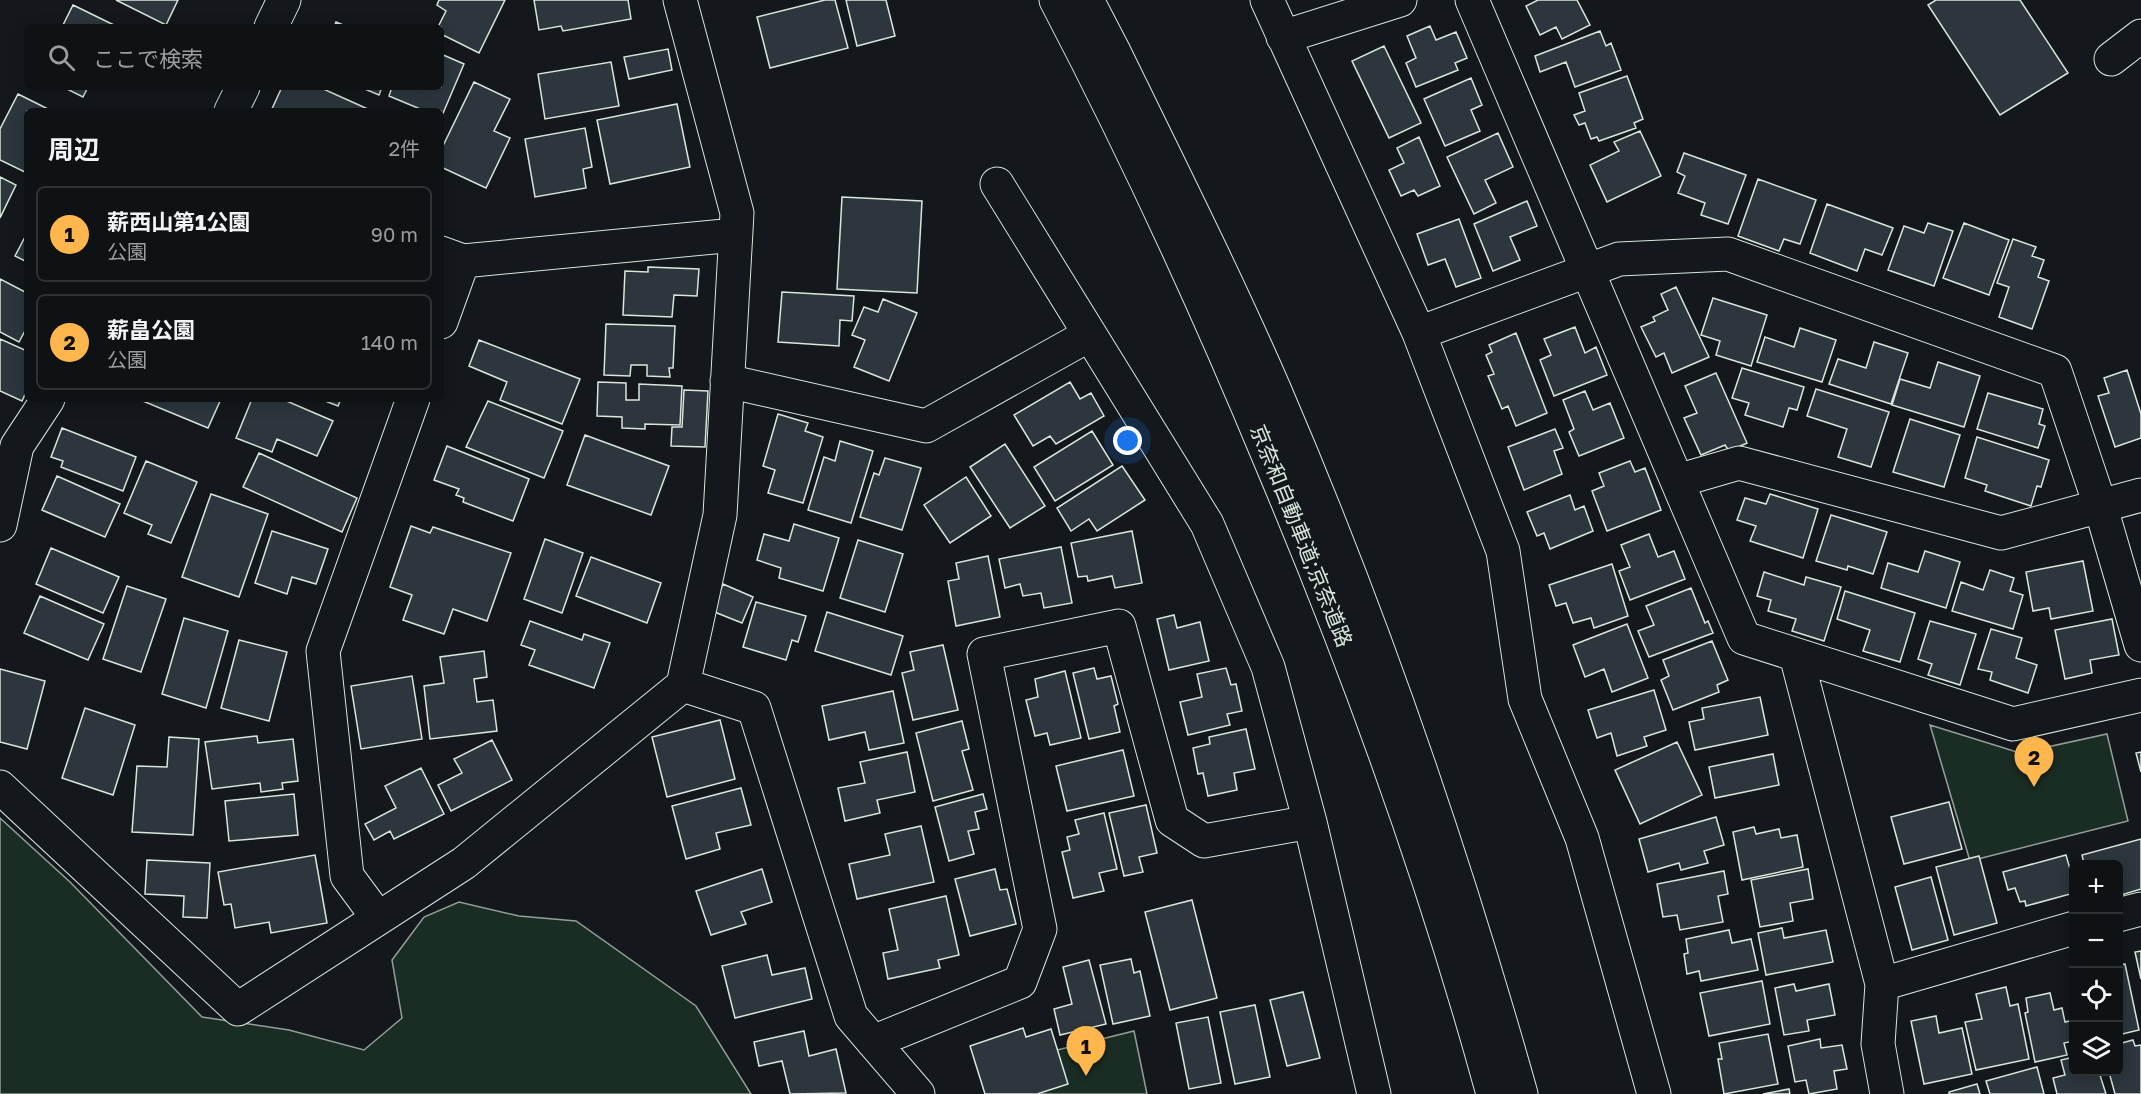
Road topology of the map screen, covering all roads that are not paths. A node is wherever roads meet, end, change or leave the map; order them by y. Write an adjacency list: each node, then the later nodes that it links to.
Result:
1 (284, 0): 8 (main road)
2 (680, 0): 15 (main road)
3 (1056, 0): 43 (main road, 京奈和自動車道;京奈道路)
4 (1087, 0): 44 (main road, 京奈和自動車道;京奈道路)
5 (1267, 0): 10 (main road)
6 (1400, 0): 10 (main road)
7 (1472, 0): 17 (main road)
8 (272, 24)
9 (2141, 36): 11 (main road)
10 (1283, 37): 19 (main road)
11 (2111, 59)
12 (242, 90): 13 (main road)
13 (232, 108)
14 (997, 184): 20 (main road)
15 (735, 235): 16 (main road); 21 (main road)
16 (452, 257): 18 (main road)
17 (1588, 270): 19 (main road); 25 (main road); 27 (main road)
18 (444, 304)
19 (1419, 333): 45 (main road)
20 (1089, 336): 21 (main road); 34 (main road)
21 (727, 381): 31 (main road)
22 (45, 402): 24 (main road)
23 (412, 402): 37 (main road)
24 (8, 443): 28 (main road)
25 (1677, 481): 27 (main road); 30 (main road)
26 (2141, 495): 27 (main road)
27 (2101, 508): 29 (main road)
28 (0, 525)
29 (2141, 645)
30 (1796, 655): 32 (main road); 39 (main road)
31 (684, 685): 37 (main road); 40 (main road)
32 (2141, 695)
33 (0, 787): 37 (main road)
34 (1310, 822): 40 (main road); 42 (main road)
35 (2141, 909): 36 (main road)
36 (2122, 914)
37 (378, 918)
38 (2069, 929): 39 (main road)
39 (1882, 984): 46 (main road)
40 (873, 1042): 41 (main road)
41 (918, 1094)
42 (1374, 1094)
43 (1493, 1094)
44 (1521, 1094)
45 (1654, 1094)
46 (1887, 1094)

